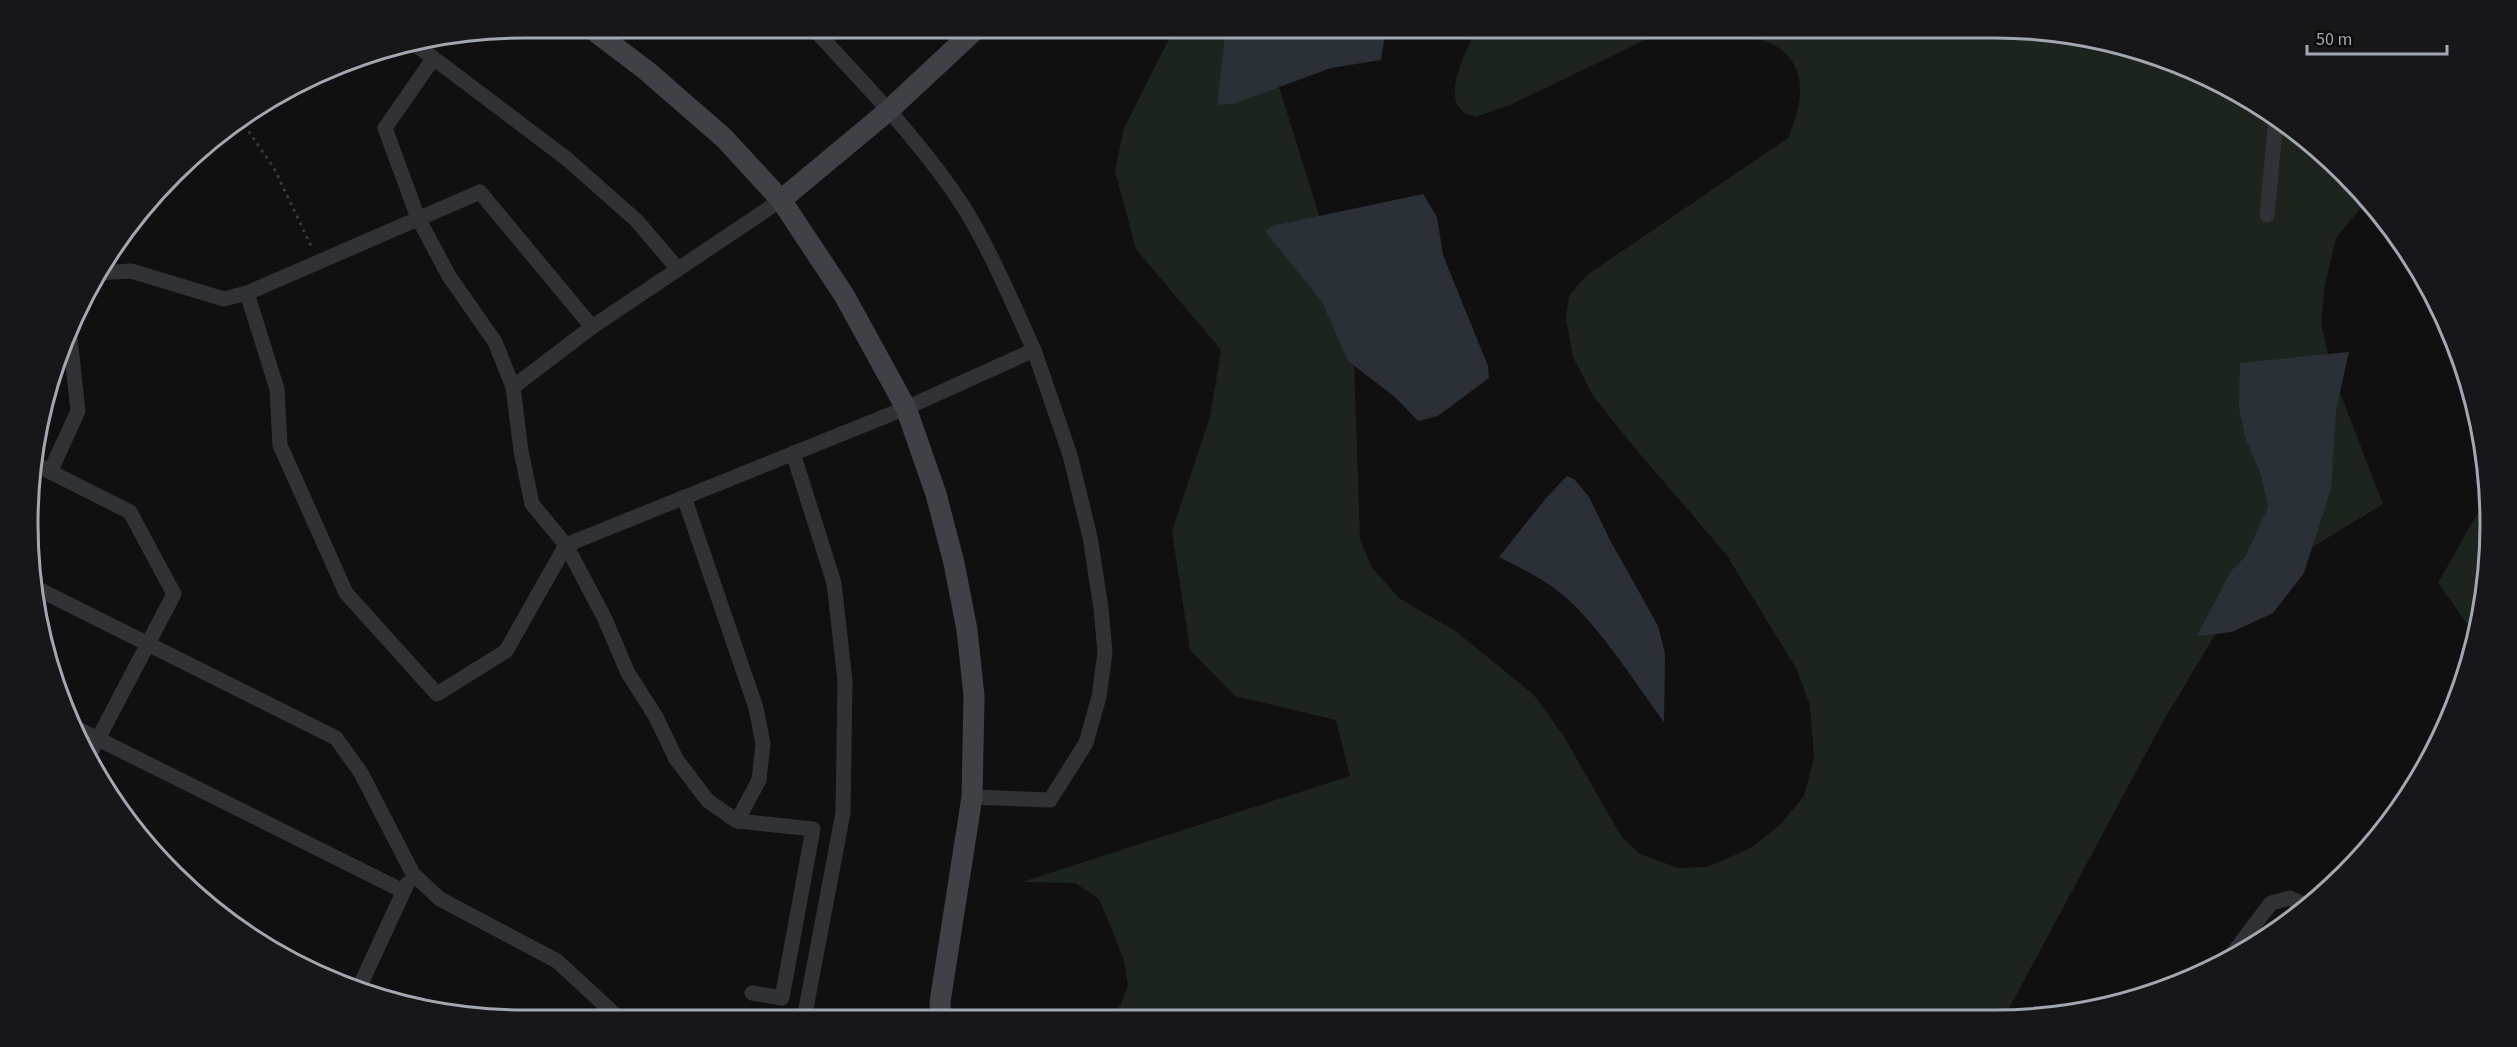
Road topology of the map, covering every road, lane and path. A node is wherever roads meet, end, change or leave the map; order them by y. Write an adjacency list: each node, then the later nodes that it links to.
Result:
1 (604, 38): 9 (street)
2 (822, 38): 6 (street)
3 (966, 38): 6 (street)
4 (421, 49): 5 (street)
5 (433, 59): 11 (street); 13 (street)
6 (888, 111): 9 (street); 18 (street)
7 (244, 125): 12 (path)
8 (2275, 127): 10 (street)
9 (781, 200): 13 (street); 20 (street)
10 (2266, 215)
11 (418, 218): 12 (street); 16 (street); 19 (street)
12 (318, 261): 15 (street)
13 (678, 269): 16 (street)
14 (108, 272): 15 (street)
15 (247, 293): 25 (street)
16 (592, 327): 19 (street)
17 (71, 346): 23 (street)
18 (1034, 350): 20 (street); 31 (street)
19 (513, 387): 25 (street)
20 (906, 408): 21 (street); 31 (street)
21 (793, 453): 24 (street); 40 (street)
22 (41, 467): 23 (street)
23 (50, 472): 27 (street)
24 (684, 497): 25 (street); 32 (street)
25 (566, 545): 32 (street)
26 (43, 591): 27 (street)
27 (148, 644): 29 (street); 33 (street)
28 (86, 733): 29 (street)
29 (98, 740): 30 (street); 34 (street)
30 (93, 748)
31 (972, 797): 41 (street)
32 (737, 821): 38 (street)
33 (413, 874): 34 (street); 39 (street)
34 (403, 891): 37 (street)
35 (2298, 902): 36 (street)
36 (2243, 940)
37 (362, 982)
38 (752, 993)
39 (610, 1010)
40 (806, 1010)
41 (940, 1010)

